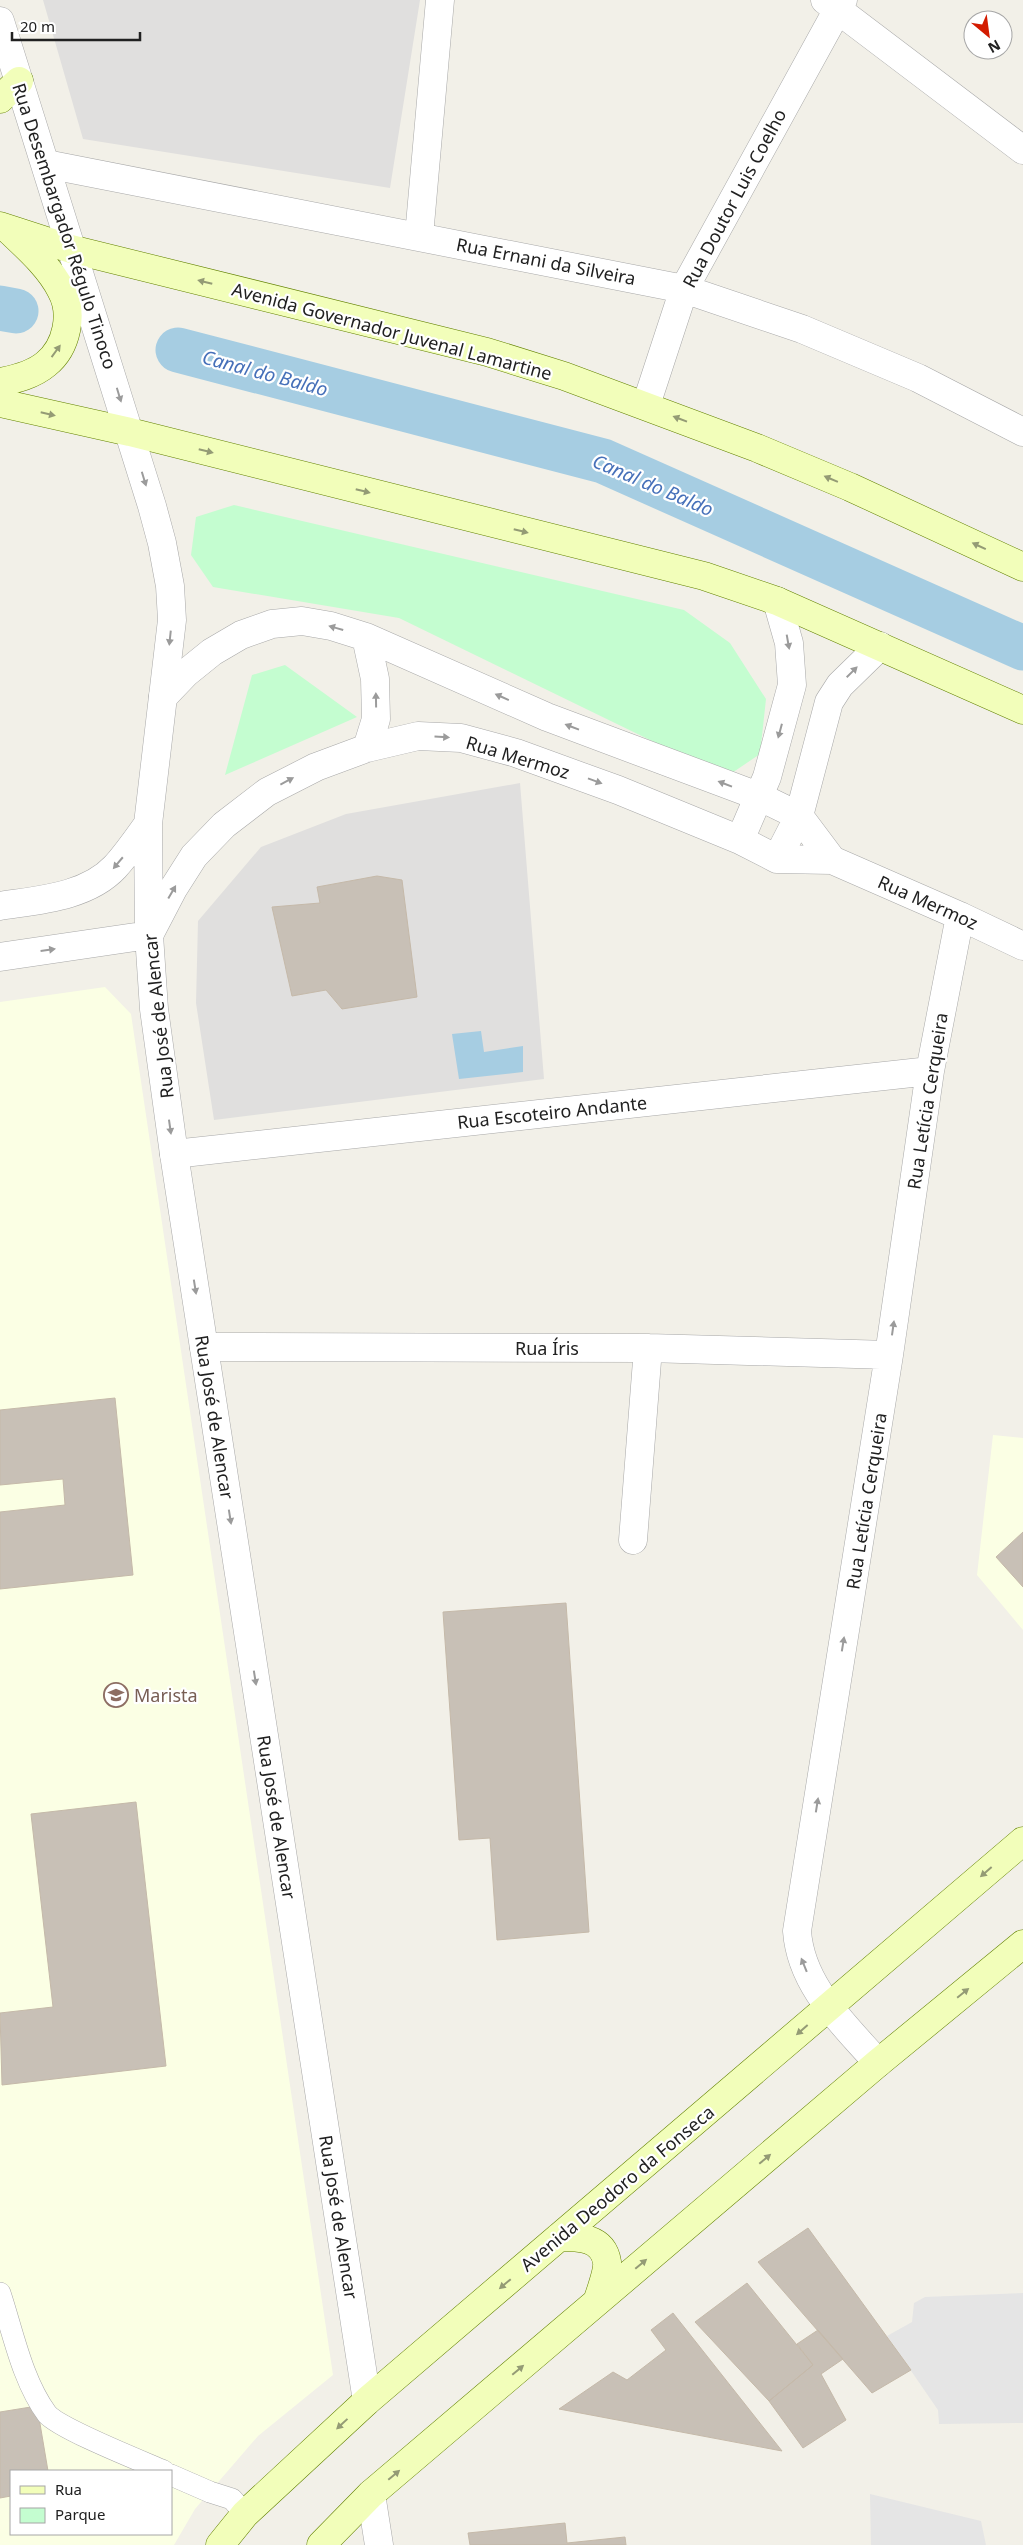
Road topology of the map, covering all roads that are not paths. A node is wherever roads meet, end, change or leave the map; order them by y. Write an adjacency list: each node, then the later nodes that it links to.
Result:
1 (440, 0): 8 (street)
2 (835, 3): 5 (street); 10 (street, Rua Doutor Luis Coelho)
3 (0, 21): 4 (street, Rua Desembargador Régulo Tinoco)
4 (9, 90): 6 (street, Rua Desembargador Régulo Tinoco)
5 (1023, 150)
6 (46, 164): 8 (street, Rua Ernani da Silveira); 9 (street, Rua Desembargador Régulo Tinoco)
7 (3, 227): 9 (main road, Avenida Governador Juvenal Lamartine); 11 (main road, one-way to 7)
8 (419, 236): 10 (street, Rua Ernani da Silveira)
9 (71, 249): 13 (main road, Avenida Governador Juvenal Lamartine, one-way to 9); 14 (street, Rua Desembargador Régulo Tinoco, one-way to 14)
10 (684, 289): 13 (street, Rua Doutor Luis Coelho); 15 (street, Rua Ernani da Silveira)
11 (0, 382)
12 (0, 403): 14 (main road, one-way to 14)
13 (646, 406): 16 (main road, Avenida Governador Juvenal Lamartine, one-way to 13)
14 (130, 432): 17 (main road, one-way to 17); 20 (street, Rua José de Alencar, one-way to 20)
15 (1023, 432)
16 (1023, 567)
17 (777, 601): 19 (main road); 23 (street, one-way to 23)
18 (366, 637): 20 (street, Rua Mermoz, one-way to 20); 22 (street, one-way to 18); 23 (street, Rua Mermoz, one-way to 18)
19 (880, 646): 21 (main road); 24 (street, one-way to 19)
20 (163, 697): 25 (street, Rua José de Alencar)
21 (1023, 710)
22 (367, 748): 26 (street, Rua Mermoz, one-way to 26); 31 (street, Rua Mermoz, one-way to 22)
23 (758, 796): 24 (street, Rua Mermoz); 26 (street)
24 (799, 816): 27 (street); 28 (street, Rua Mermoz)
25 (148, 824): 29 (street, one-way to 29); 31 (street, Rua José de Alencar)
26 (740, 840): 27 (street, Rua Mermoz)
27 (777, 859): 28 (street, Rua Mermoz)
28 (832, 860): 30 (street, Rua Mermoz)
29 (0, 906)
30 (960, 916): 32 (street, Rua Mermoz); 34 (street, Rua Letícia Cerqueira)
31 (149, 935): 33 (street, one-way to 31); 35 (street, Rua José de Alencar, one-way to 35)
32 (1023, 946)
33 (0, 957)
34 (930, 1071): 35 (street, Rua Escoteiro Andante); 38 (street, Rua Letícia Cerqueira, one-way to 34)
35 (174, 1154): 36 (street, Rua José de Alencar, one-way to 36)
36 (204, 1346): 37 (street, Rua Íris); 47 (street, Rua José de Alencar, one-way to 47)
37 (648, 1348): 38 (street, Rua Íris); 39 (street)
38 (889, 1355): 42 (street, Rua Letícia Cerqueira, one-way to 38)
39 (634, 1540)
40 (1023, 1840): 42 (main road, Avenida Deodoro da Fonseca, one-way to 42)
41 (1023, 1944): 43 (main road, one-way to 41)
42 (829, 2006): 43 (street, Rua Letícia Cerqueira); 44 (main road, Avenida Deodoro da Fonseca, one-way to 44)
43 (878, 2063): 46 (main road, one-way to 43)
44 (560, 2238): 46 (main road); 47 (main road, Avenida Deodoro da Fonseca, one-way to 47)
45 (0, 2293): 48 (lane)
46 (597, 2302): 50 (main road, one-way to 46)
47 (367, 2401): 51 (main road, Avenida Deodoro da Fonseca, one-way to 51)
48 (162, 2470)
49 (172, 2475): 51 (lane)
50 (371, 2494): 53 (main road); 54 (street)
51 (245, 2514): 52 (main road, Avenida Deodoro da Fonseca)
52 (220, 2545)
53 (321, 2545)
54 (379, 2545)

